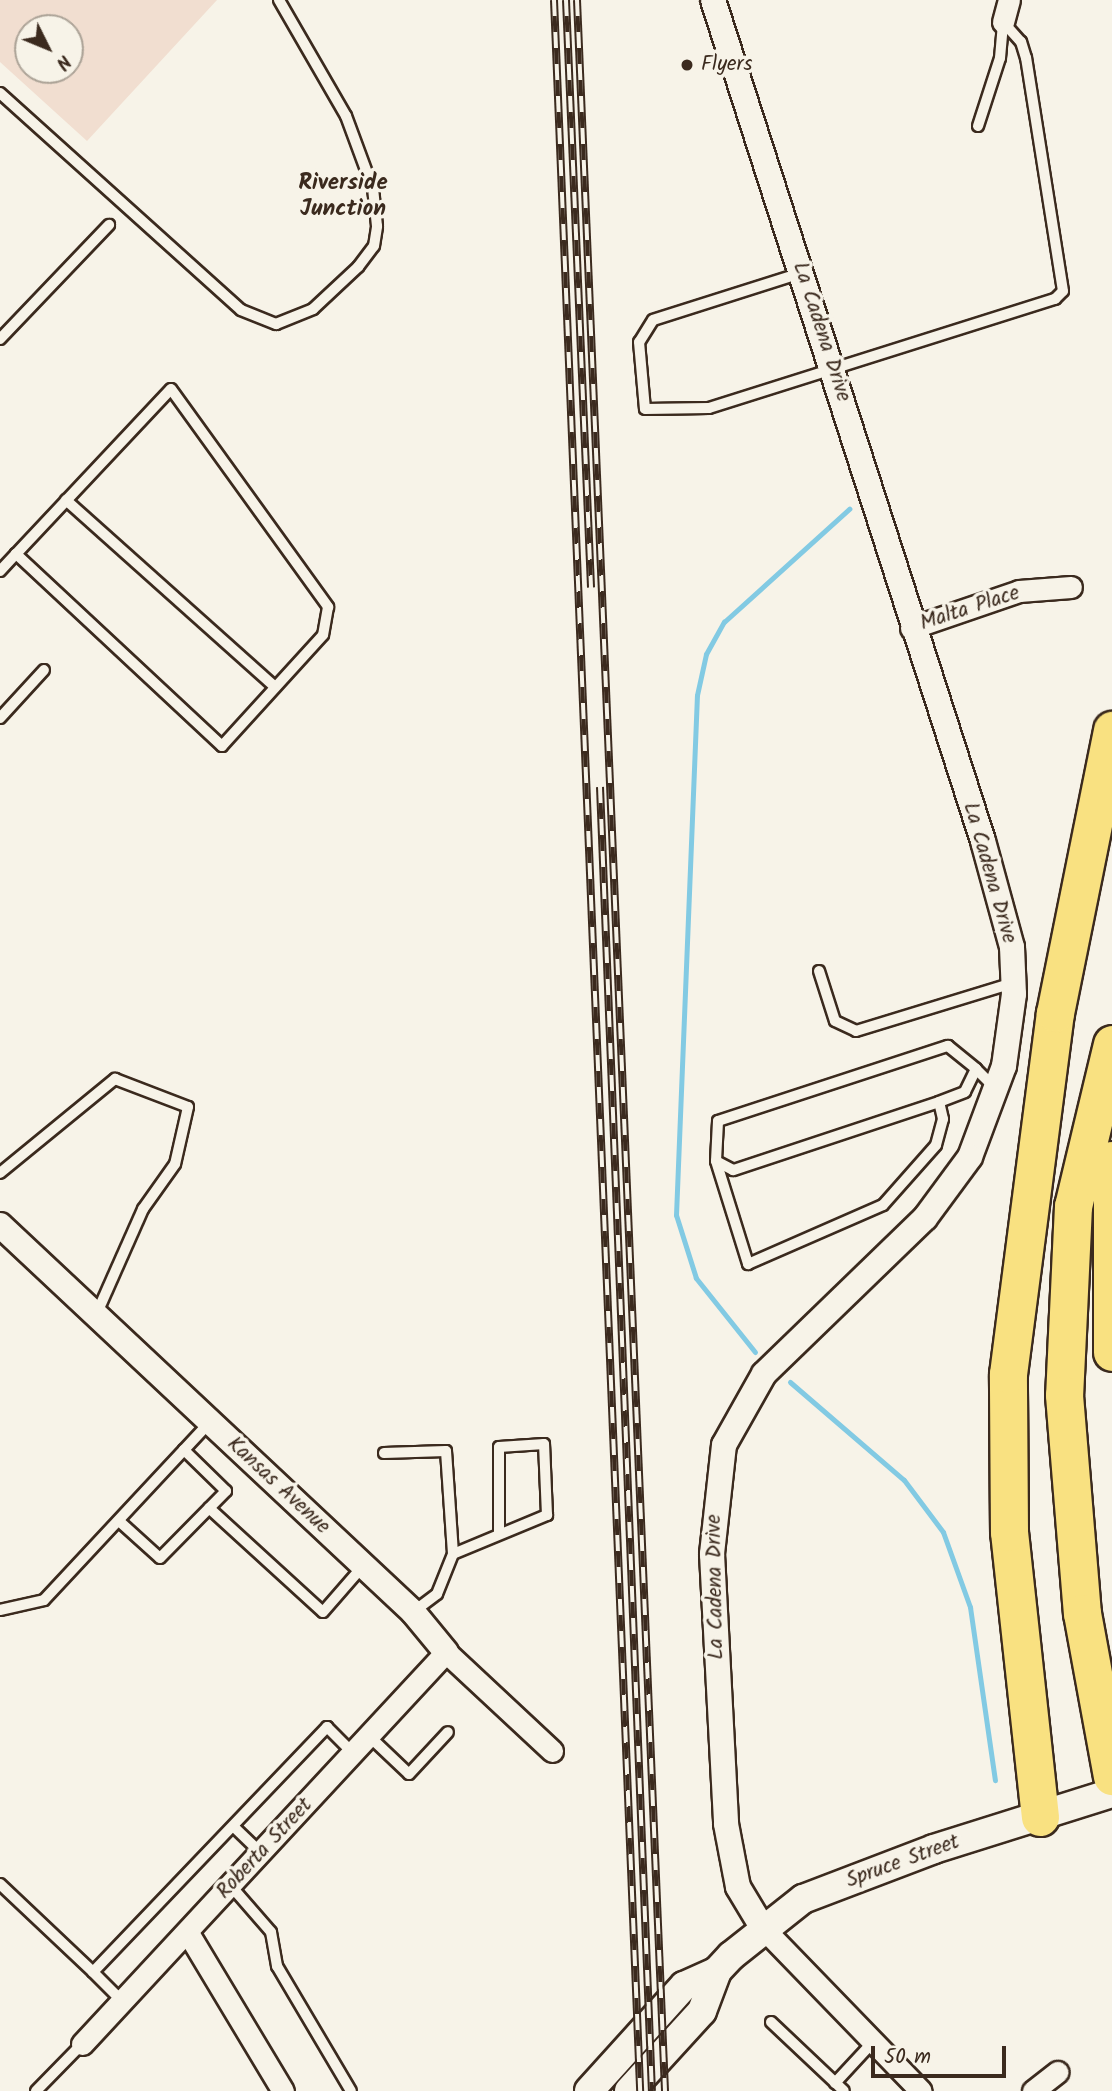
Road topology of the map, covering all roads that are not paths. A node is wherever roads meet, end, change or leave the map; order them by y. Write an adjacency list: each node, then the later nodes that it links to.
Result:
1 (279, 0): 5 (lane)
2 (713, 0): 8 (street, La Cadena Drive)
3 (1009, 0): 4 (street)
4 (1003, 22): 6 (lane); 10 (lane)
5 (0, 93)
6 (978, 126)
7 (109, 225): 9 (lane)
8 (801, 272): 10 (street, La Cadena Drive); 10 (lane)
9 (0, 339)
10 (831, 365): 15 (street, La Cadena Drive)
11 (66, 500): 12 (lane); 17 (lane); 17 (lane)
12 (16, 554): 13 (lane); 17 (lane)
13 (0, 570)
14 (1070, 587): 15 (street, Malta Place)
15 (911, 628): 21 (street, La Cadena Drive)
16 (44, 670): 18 (lane)
17 (275, 687)
18 (0, 718)
19 (1112, 730): 49 (highway)
20 (819, 971): 21 (lane)
21 (1013, 984): 24 (street, La Cadena Drive)
22 (1112, 1044): 47 (highway)
23 (976, 1069): 24 (lane); 25 (lane); 27 (lane)
24 (996, 1089): 54 (street, La Cadena Drive)
25 (939, 1102): 27 (lane); 27 (lane)
26 (1112, 1160): 31 (highway)
27 (716, 1161)
28 (0, 1173): 30 (lane)
29 (0, 1225): 30 (street, Kansas Avenue)
30 (96, 1315): 32 (street, Kansas Avenue)
31 (1112, 1352)
32 (210, 1423): 33 (lane); 39 (street, Kansas Avenue)
33 (184, 1450): 35 (lane); 36 (lane)
34 (384, 1453): 38 (lane)
35 (209, 1507): 36 (lane); 39 (lane)
36 (119, 1521): 40 (lane)
37 (499, 1534): 37 (lane); 38 (lane)
38 (453, 1554): 41 (lane)
39 (363, 1566): 41 (street, Kansas Avenue)
40 (0, 1610)
41 (413, 1612): 42 (street, Kansas Avenue)
42 (446, 1652): 44 (street, Roberta Street); 45 (street, Kansas Avenue)
43 (448, 1732): 44 (lane)
44 (369, 1736): 46 (street, Roberta Street)
45 (552, 1751)
46 (353, 1753): 50 (lane); 51 (street, Roberta Street)
47 (1112, 1776)
48 (1112, 1793): 49 (main road, Spruce Street)
49 (1053, 1813): 54 (main road, Spruce Street)
50 (234, 1827): 51 (lane); 57 (lane)
51 (261, 1853): 53 (street, Roberta Street)
52 (0, 1884): 57 (lane)
53 (231, 1886): 55 (street, Roberta Street); 66 (lane)
54 (762, 1927): 56 (main road, Spruce Street); 60 (street)
55 (188, 1933): 58 (street, Roberta Street); 65 (street)
56 (717, 1971): 67 (main road, Spruce Street); 68 (main road, Spruce Street)
57 (93, 1972): 58 (lane)
58 (122, 2001): 61 (street, Roberta Street)
59 (771, 2022): 63 (lane)
60 (872, 2042): 63 (lane); 69 (street)
61 (82, 2044): 64 (lane)
62 (1056, 2072): 70 (street)
63 (840, 2087)
64 (36, 2091)
65 (283, 2091)
66 (351, 2091)
67 (589, 2091)
68 (629, 2091)
69 (921, 2091)
70 (1033, 2091)

